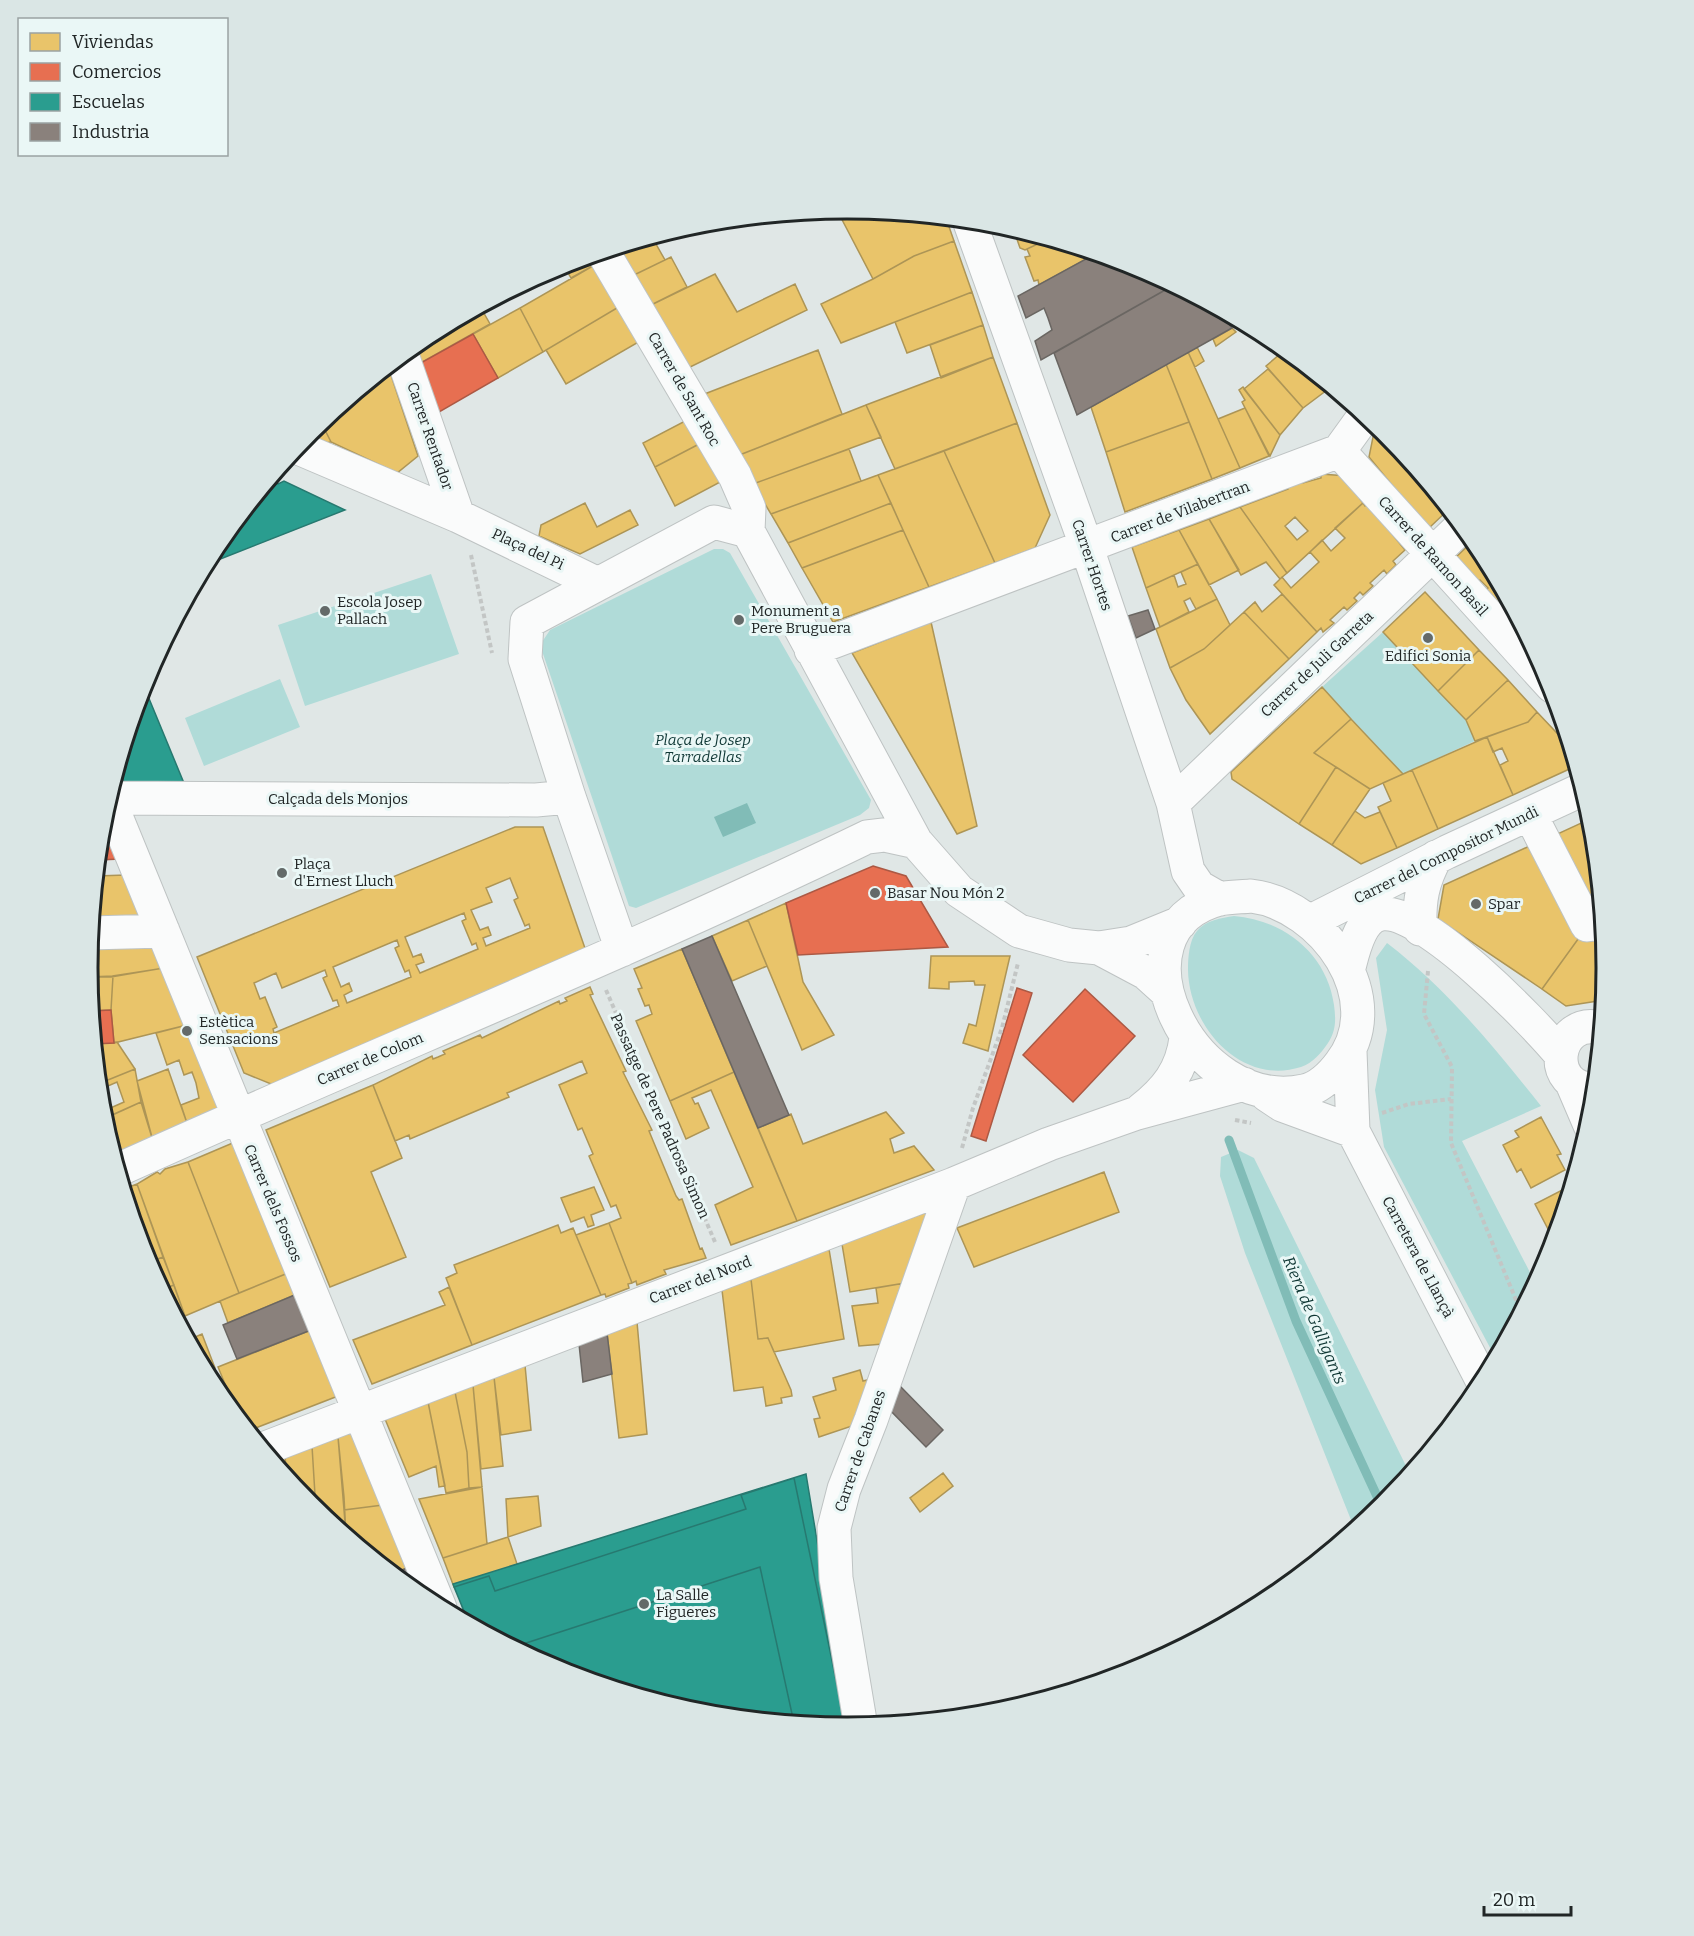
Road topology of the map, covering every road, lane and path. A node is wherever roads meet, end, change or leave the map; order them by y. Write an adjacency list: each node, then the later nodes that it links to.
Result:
1 (972, 230): 10 (street, Carrer Hortes)
2 (606, 258): 8 (street, Carrer de Sant Roc)
3 (405, 363): 7 (street, Carrer Rentador)
4 (1360, 422): 5 (street)
5 (1339, 450): 10 (street, Carrer de Vilabertran); 11 (street, Carrer de Ramon Basil)
6 (305, 451): 7 (street, Plaça del Pi)
7 (458, 516): 12 (street, Plaça del Pi)
8 (748, 531): 12 (street); 13 (street)
9 (1456, 532): 11 (street, Carrer de Juli Garreta)
10 (1087, 548): 13 (street, Carrer de Vilabertran); 19 (street, Carrer Hortes)
11 (1431, 556): 14 (street, Carrer de Ramon Basil); 19 (street, Carrer de Juli Garreta)
12 (598, 584): 17 (street)
13 (811, 650): 15 (street)
14 (1530, 662)
15 (883, 780): 22 (street); 23 (street)
16 (1575, 793): 21 (street, Carrer del Compositor Mundi)
17 (568, 797): 18 (street, Calçada dels Monjos); 33 (street)
18 (117, 798)
19 (1173, 803): 25 (street, Carrer Hortes)
20 (114, 813): 29 (street, Carrer dels Fossos)
21 (1530, 814): 24 (street, Carrer del Compositor Mundi); 26 (street)
22 (867, 837): 23 (street); 33 (street)
23 (916, 842): 32 (street)
24 (1436, 857): 27 (street, Carrer del Compositor Mundi); 30 (street)
25 (1220, 899): 27 (street); 28 (street)
26 (1595, 915)
27 (1309, 922): 35 (street)
28 (1180, 923): 32 (street); 36 (street)
29 (163, 931): 31 (street); 44 (street, Carrer dels Fossos)
30 (1426, 932): 35 (street); 40 (street); 42 (path)
31 (99, 933)
32 (1099, 948): 36 (street)
33 (608, 956): 44 (street, Carrer de Colom); 50 (path, Passatge de Pere Padrosa Simon)
34 (1019, 958): 49 (path)
35 (1348, 971): 39 (street)
36 (1167, 992): 38 (street)
37 (1594, 1027): 40 (street)
38 (1186, 1038): 41 (street); 43 (street, Carrer del Nord)
39 (1350, 1051): 41 (street); 47 (street, Carretera de Llançà)
40 (1582, 1083)
41 (1252, 1088): 43 (street, Carrer del Nord); 47 (street)
42 (1451, 1099): 47 (path); 51 (path)
43 (1137, 1113): 49 (street, Carrer del Nord)
44 (237, 1116): 48 (street, Carrer de Colom); 53 (street, Carrer dels Fossos)
45 (1229, 1118): 46 (path)
46 (1252, 1124)
47 (1353, 1131): 52 (street, Carretera de Llançà)
48 (125, 1167)
49 (963, 1180): 50 (street, Carrer del Nord); 56 (street, Carrer de Cabanes)
50 (728, 1270): 53 (street, Carrer del Nord)
51 (1517, 1303)
52 (1478, 1371)
53 (359, 1410): 54 (street, Carrer del Nord); 55 (street, Carrer dels Fossos)
54 (270, 1446)
55 (434, 1593)
56 (860, 1717)

